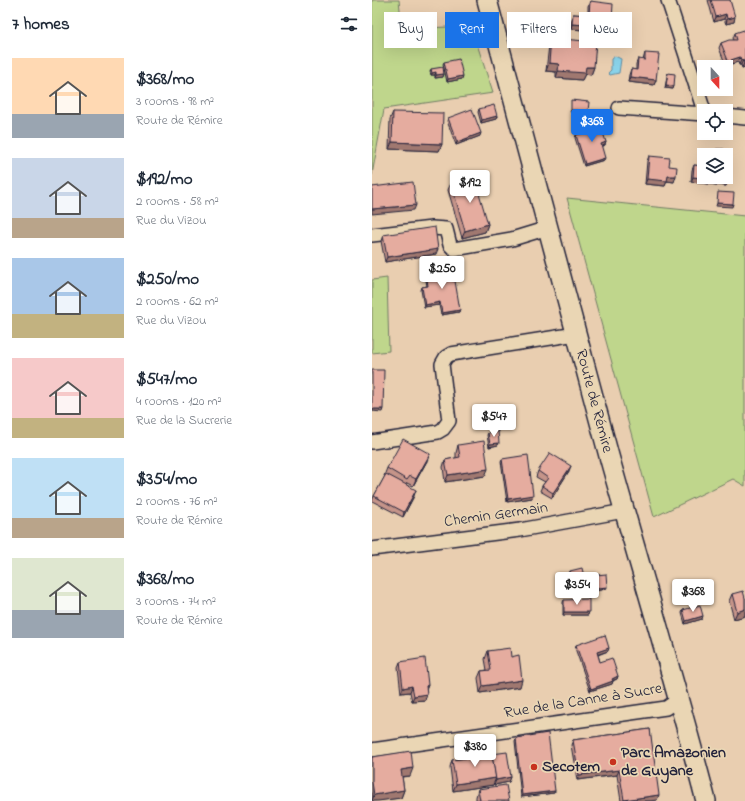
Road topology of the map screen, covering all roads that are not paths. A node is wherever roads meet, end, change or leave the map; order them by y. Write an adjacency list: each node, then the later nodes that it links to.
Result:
1 (487, 0): 8 (main road, Route de Rémire)
2 (668, 0): 3 (street)
3 (701, 104)
4 (619, 108): 5 (street)
5 (697, 112)
6 (733, 117): 7 (street)
7 (745, 118)
8 (548, 228): 9 (street); 10 (main road, Route de Rémire)
9 (372, 235)
10 (576, 334): 11 (street); 12 (main road, Route de Rémire)
11 (372, 442)
12 (624, 510): 13 (street, Chemin Germain); 14 (main road, Route de Rémire)
13 (372, 549)
14 (679, 699): 15 (street, Rue de la Canne à Sucre); 16 (main road, Route de Rémire)
15 (372, 750)
16 (706, 801)

